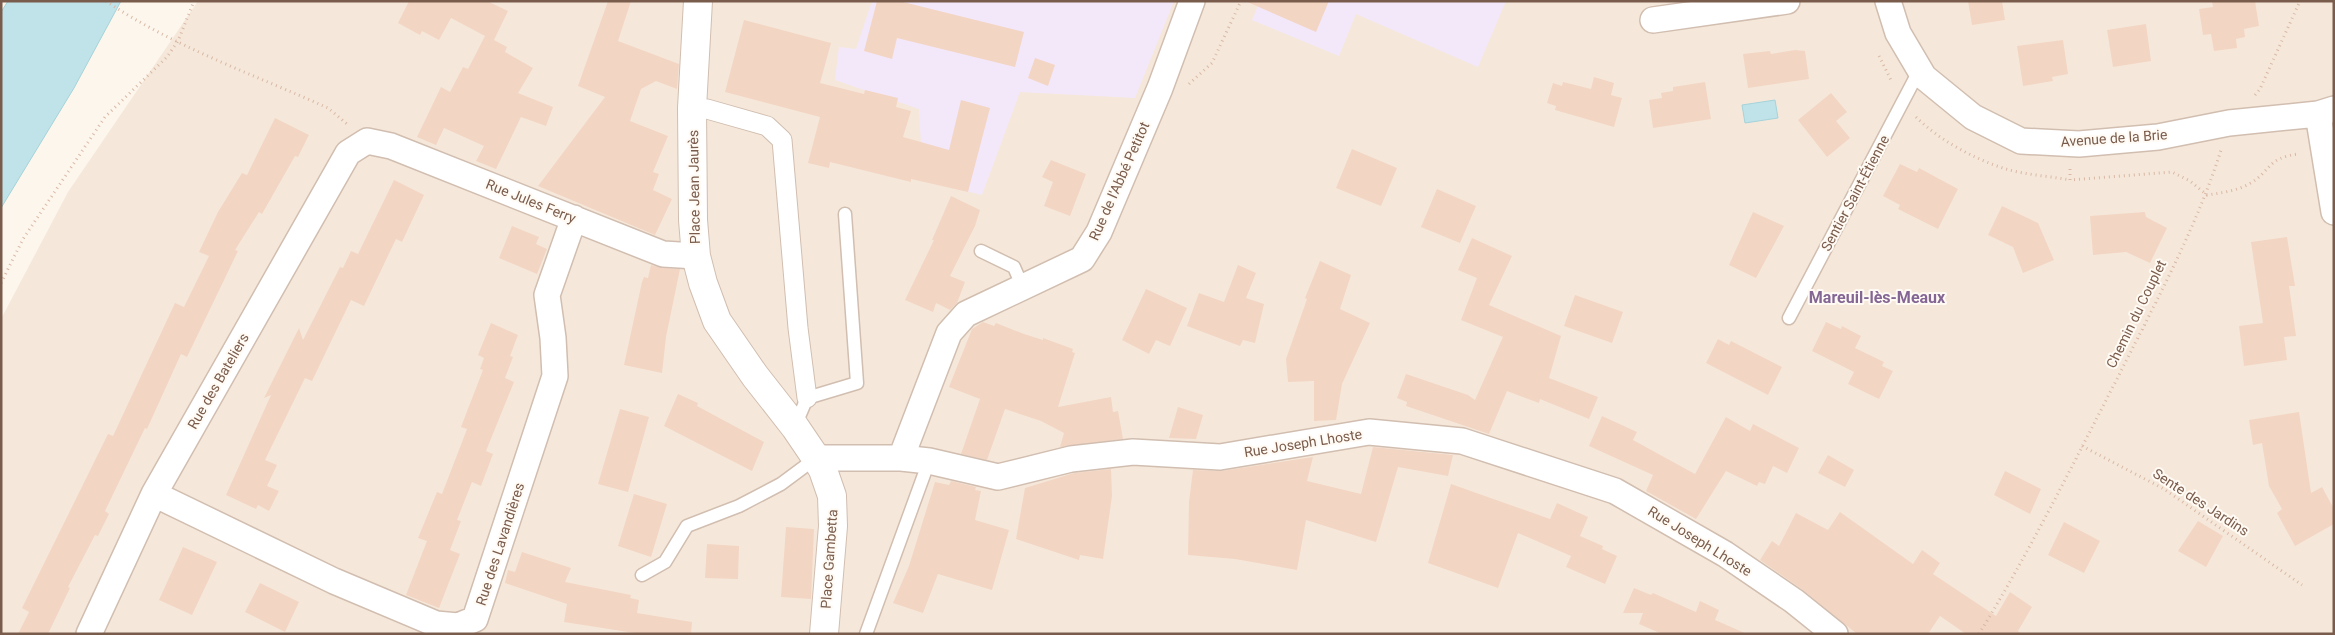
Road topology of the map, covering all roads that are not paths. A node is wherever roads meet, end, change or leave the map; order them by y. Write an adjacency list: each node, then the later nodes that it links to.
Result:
1 (698, 1): 7 (street, Place Jean Jaurès)
2 (1192, 1): 15 (street, Rue de l'Abbé Petitot)
3 (1787, 1): 5 (street)
4 (1888, 1): 6 (street, Avenue de la Brie)
5 (1653, 20)
6 (1920, 69): 8 (street, Avenue de la Brie); 16 (lane, Sentier Saint-Étienne)
7 (692, 108): 14 (street, Place Jean Jaurès); 17 (street)
8 (2326, 112): 10 (street)
9 (367, 141): 12 (street, Rue Jules Ferry); 22 (street, Rue des Bateliers)
10 (2334, 212)
11 (845, 214): 17 (lane)
12 (574, 218): 14 (street, Rue Jules Ferry); 22 (street, Rue des Lavandières)
13 (981, 251): 15 (lane)
14 (696, 256): 18 (street, Place Jean Jaurès)
15 (1023, 288): 20 (street, Rue de l'Abbé Petitot)
16 (1789, 318)
17 (807, 398): 18 (lane)
18 (795, 427): 19 (street, Place Jean Jaurès)
19 (816, 458): 20 (street, Rue Joseph Lhoste); 23 (lane); 25 (street, Place Gambetta)
20 (901, 458): 21 (street, Rue Joseph Lhoste)
21 (929, 461): 26 (lane); 27 (street, Rue Joseph Lhoste)
22 (154, 494): 24 (street, Rue des Bateliers)
23 (642, 575)
24 (89, 634)
25 (824, 634)
26 (866, 634)
27 (1835, 634)

